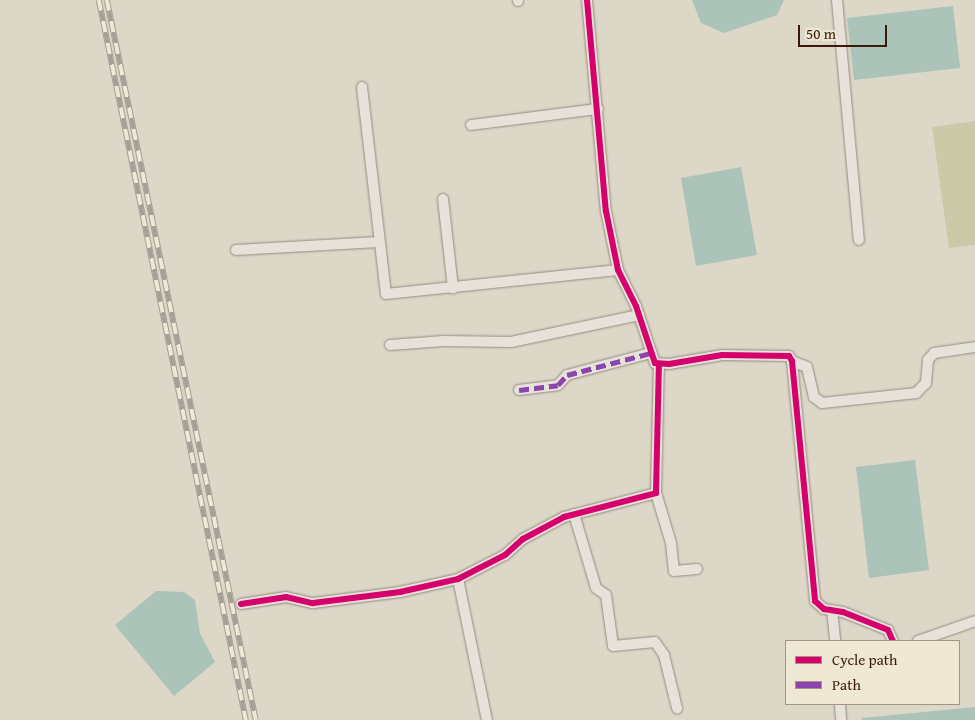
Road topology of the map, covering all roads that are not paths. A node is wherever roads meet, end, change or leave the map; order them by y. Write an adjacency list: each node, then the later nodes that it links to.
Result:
1 (587, 0): 4 (street)
2 (837, 0): 7 (street)
3 (362, 87): 8 (street)
4 (598, 109): 5 (street); 10 (street)
5 (471, 124)
6 (442, 199): 11 (street)
7 (859, 240)
8 (378, 242): 9 (street); 11 (street)
9 (236, 250)
10 (618, 270): 11 (street); 12 (street)
11 (453, 288)
12 (639, 315): 13 (street); 15 (street)
13 (390, 345)
14 (975, 347): 16 (street)
15 (651, 353): 17 (street); 18 (street)
16 (792, 361): 17 (street); 24 (street)
17 (660, 364): 19 (street)
18 (519, 390)
19 (656, 493): 20 (street); 21 (street)
20 (574, 514): 22 (street); 30 (street)
21 (697, 569)
22 (458, 579): 23 (street); 31 (street)
23 (242, 604)
24 (832, 610): 26 (street); 27 (street)
25 (975, 621): 28 (street)
26 (835, 640)
27 (893, 640)
28 (921, 640)
29 (840, 705): 32 (street)
30 (677, 708)
31 (487, 720)
32 (841, 720)

